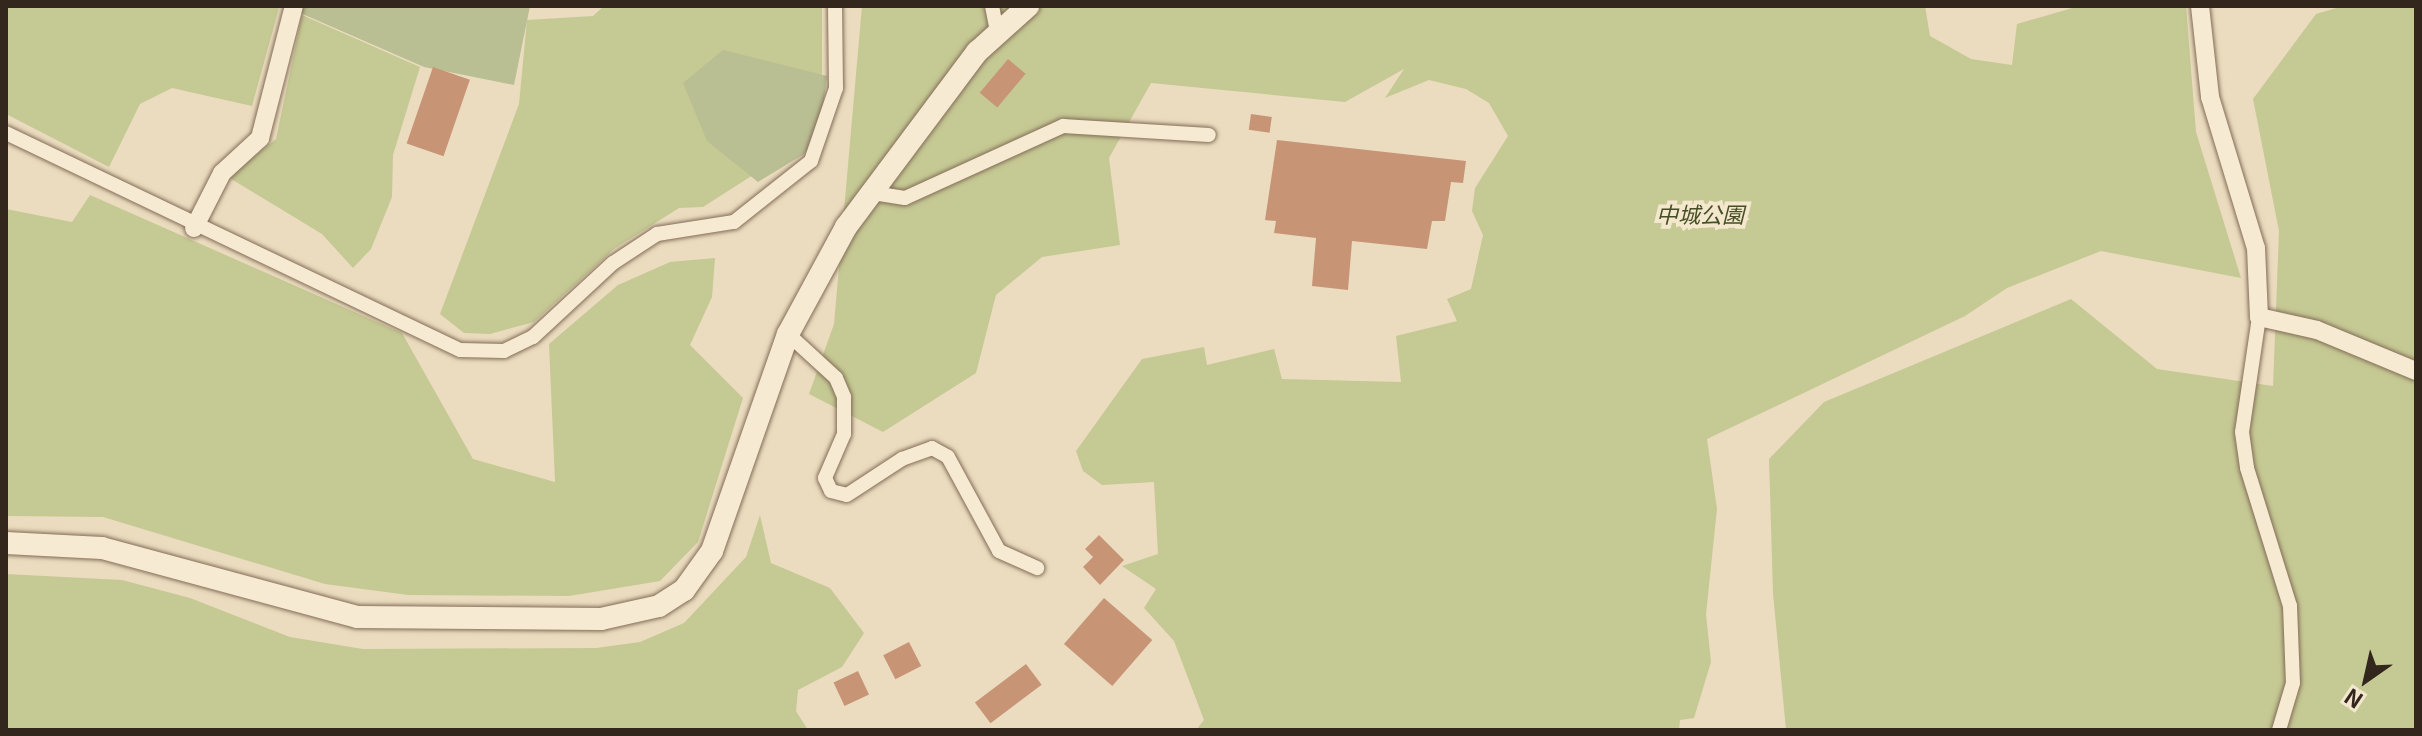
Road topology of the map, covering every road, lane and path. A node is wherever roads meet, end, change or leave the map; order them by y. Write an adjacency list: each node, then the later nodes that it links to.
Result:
1 (294, 6): 10 (street)
2 (835, 6): 10 (street)
3 (992, 6): 6 (street)
4 (1028, 6): 6 (main road)
5 (2200, 6): 11 (street)
6 (997, 31): 9 (main road)
7 (6, 133): 10 (street)
8 (1209, 135): 9 (street)
9 (873, 193): 12 (main road)
10 (194, 228)
11 (2259, 317): 13 (street); 16 (street)
12 (788, 334): 14 (main road); 15 (street)
13 (2416, 371)
14 (6, 543)
15 (1037, 568)
16 (2279, 730)

